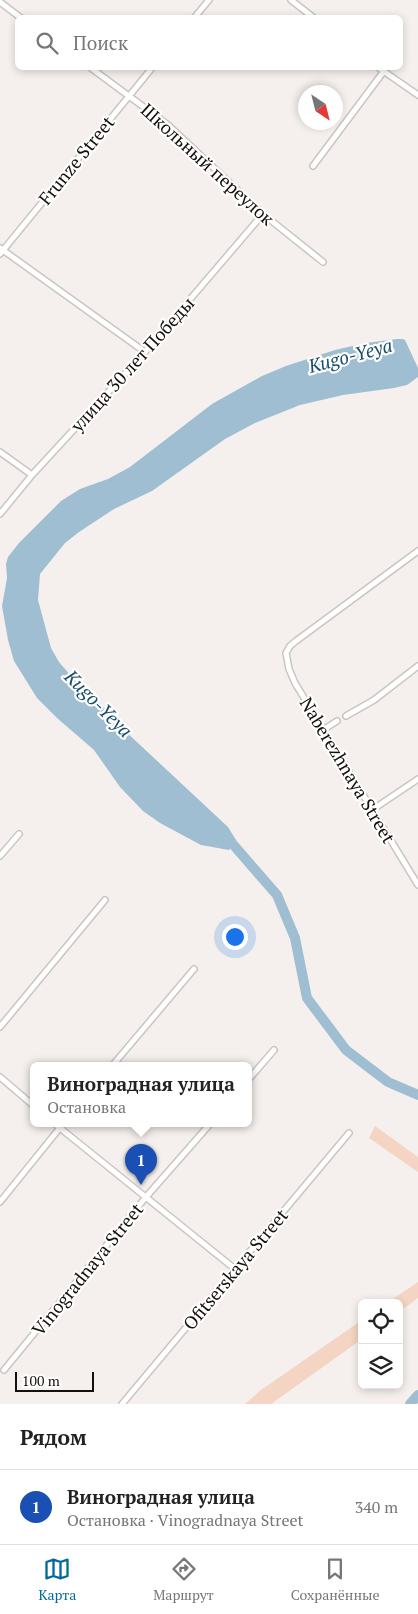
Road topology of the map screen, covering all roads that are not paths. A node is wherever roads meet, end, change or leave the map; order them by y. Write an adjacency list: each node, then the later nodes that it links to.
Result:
1 (209, 0): 5 (street)
2 (291, 0): 6 (street)
3 (0, 2): 4 (street)
4 (17, 15)
5 (196, 15)
6 (310, 15)
7 (94, 70): 11 (street, Школьный переулок)
8 (150, 70): 11 (street, Frunze Street)
9 (381, 70): 13 (street)
10 (383, 70): 12 (street)
11 (129, 95): 14 (street, Школьный переулок); 15 (street, Frunze Street)
12 (418, 95)
13 (313, 166)
14 (263, 214): 16 (street, Школьный переулок); 17 (street, улица 30 лет Победы)
15 (1, 250): 17 (street)
16 (323, 262)
17 (145, 352): 19 (street, улица 30 лет Победы)
18 (0, 452): 19 (street)
19 (32, 475): 20 (street, улица 30 лет Победы)
20 (0, 514)
21 (418, 551): 25 (street, Naberezhnaya Street)
22 (418, 666): 23 (street)
23 (346, 716)
24 (337, 721): 25 (street)
25 (323, 730): 27 (street, Naberezhnaya Street)
26 (418, 779): 27 (street)
27 (372, 810): 30 (street, Naberezhnaya Street)
28 (19, 834): 29 (street)
29 (0, 856)
30 (418, 885)
31 (105, 900): 33 (street)
32 (194, 969): 35 (street)
33 (0, 1026)
34 (274, 1050): 36 (street)
35 (115, 1062)
36 (252, 1075)
37 (0, 1077): 38 (street)
38 (30, 1103)
39 (60, 1127): 44 (street)
40 (62, 1127): 43 (street)
41 (207, 1127): 43 (street, Vinogradnaya Street)
42 (349, 1133): 45 (street, Ofitserskaya Street)
43 (146, 1197): 45 (street); 46 (street, Vinogradnaya Street)
44 (0, 1202)
45 (235, 1269): 47 (street, Ofitserskaya Street)
46 (4, 1370)
47 (122, 1404)

